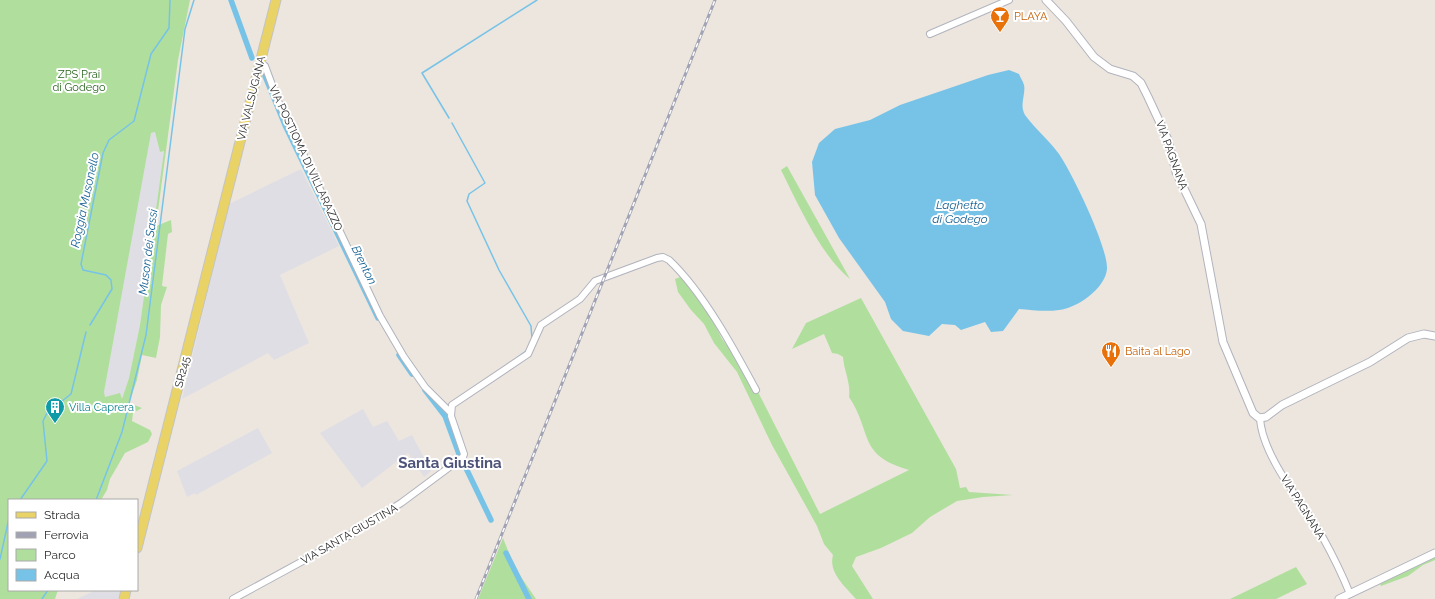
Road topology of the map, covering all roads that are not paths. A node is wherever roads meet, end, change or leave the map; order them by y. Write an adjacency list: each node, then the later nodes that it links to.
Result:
1 (276, 0): 5 (main road, VIA VALSUGANA / SR245)
2 (1009, 0): 4 (street)
3 (1046, 0): 10 (street, VIA PAGNANA)
4 (930, 34)
5 (260, 63): 6 (main road, VIA VALSUGANA / SR245); 9 (street, VIA POSTIOMA DI VILLARAZZO)
6 (226, 196): 12 (main road, SR245 / SR245)
7 (1435, 336): 10 (street)
8 (756, 390): 9 (street)
9 (447, 410): 11 (street, VIA POSTIOMA DI VILLARAZZO)
10 (1260, 418): 14 (street, VIA PAGNANA)
11 (459, 460): 15 (street, VIA SANTA GIUSTINA)
12 (138, 544)
13 (1435, 553): 14 (street)
14 (1350, 594): 16 (street)
15 (233, 599)
16 (1340, 599)

